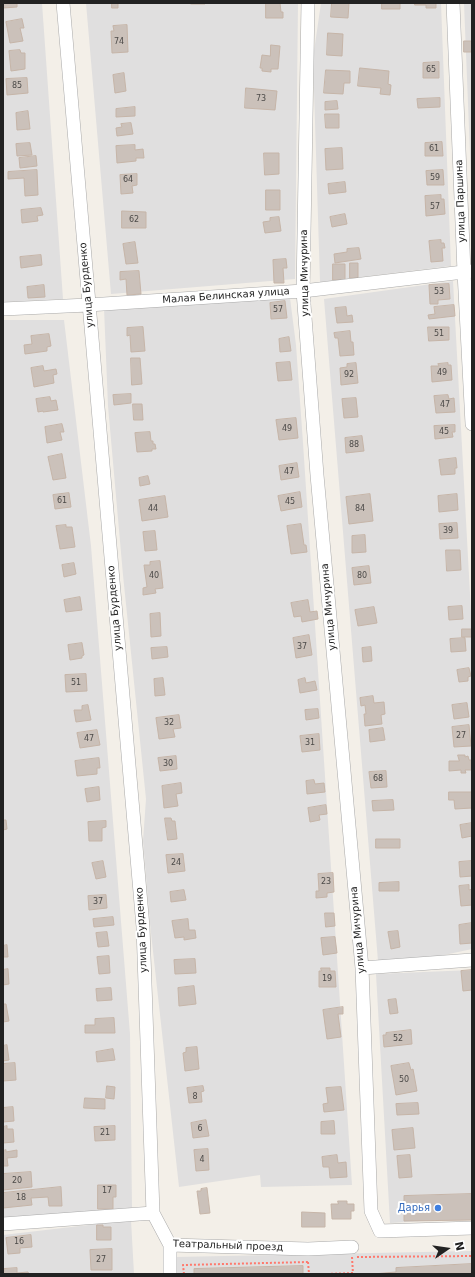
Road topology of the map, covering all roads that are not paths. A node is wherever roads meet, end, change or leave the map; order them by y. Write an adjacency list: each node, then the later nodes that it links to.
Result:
1 (63, 3): 6 (street, улица Бурденко)
2 (308, 3): 5 (street, улица Мичурина)
3 (453, 3): 4 (street, улица Паршина)
4 (468, 272): 5 (street, Малая Белинская улица); 8 (street, улица Паршина)
5 (303, 291): 6 (street, Малая Белинская улица); 10 (street, улица Мичурина)
6 (88, 305): 7 (street, Малая Белинская улица); 11 (street, улица Бурденко)
7 (3, 308)
8 (472, 424)
9 (472, 960): 10 (street)
10 (362, 968): 13 (street, улица Мичурина)
11 (153, 1213): 12 (street); 14 (street, Театральный проезд)
12 (3, 1224)
13 (472, 1228)
14 (170, 1245): 15 (street, Театральный проезд); 16 (street)
15 (352, 1252)
16 (170, 1274)

